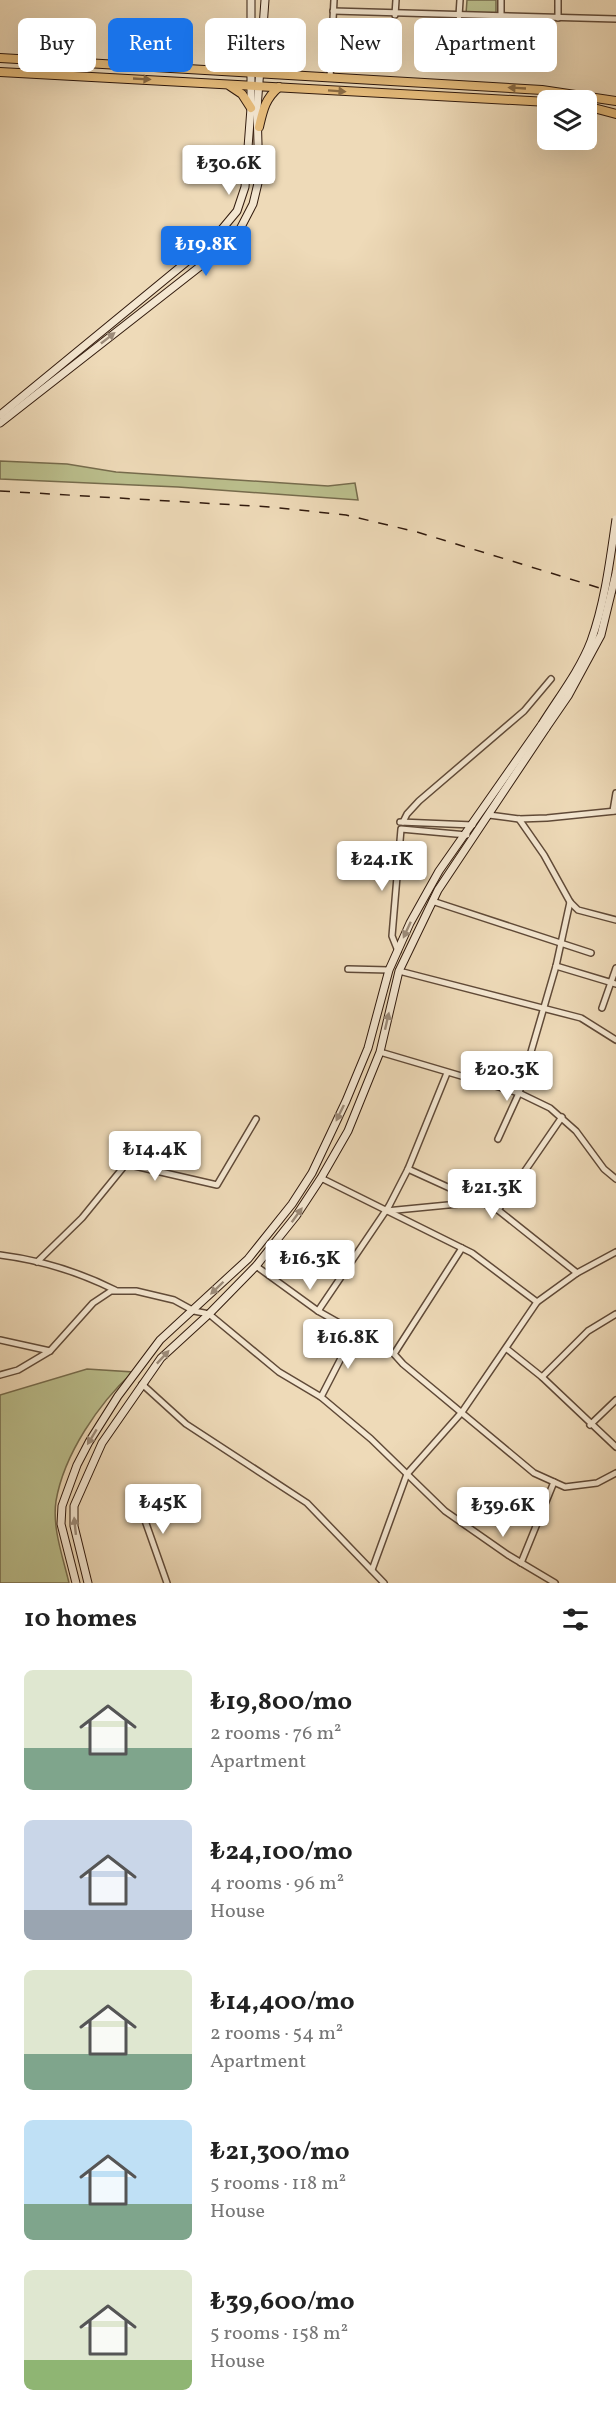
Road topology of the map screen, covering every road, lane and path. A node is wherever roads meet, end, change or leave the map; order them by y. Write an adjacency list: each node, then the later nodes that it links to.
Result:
1 (251, 0): 12 (street)
2 (265, 0): 19 (street)
3 (333, 0): 8 (street)
4 (396, 0): 9 (street)
5 (460, 0): 10 (street)
6 (501, 0): 11 (street)
7 (558, 0): 13 (street)
8 (333, 11): 9 (street); 20 (street)
9 (395, 15): 10 (street)
10 (459, 16): 11 (street)
11 (501, 17): 13 (street)
12 (251, 18)
13 (558, 18): 14 (street)
14 (616, 19)
15 (0, 58): 16 (main road)
16 (205, 70)
17 (0, 72): 21 (main road, one-way to 21)
18 (240, 72): 19 (main road)
19 (255, 73): 20 (main road); 22 (street)
20 (330, 78): 25 (main road, one-way to 20)
21 (223, 84): 22 (main road); 26 (main road)
22 (255, 86): 23 (main road); 26 (street); 29 (street)
23 (279, 87): 24 (main road, one-way to 24); 29 (main road)
24 (537, 101)
25 (616, 101)
26 (251, 108): 30 (street)
27 (597, 109): 28 (main road)
28 (616, 114)
29 (259, 127): 30 (street, one-way to 29)
30 (27, 398): 31 (street); 32 (street)
31 (0, 415)
32 (0, 423)
33 (616, 519): 36 (street, bridge)
34 (616, 573): 36 (street, bridge)
35 (551, 679): 41 (street)
36 (544, 726): 39 (street); 41 (street)
37 (616, 793): 38 (street)
38 (615, 811): 40 (street)
39 (489, 815): 40 (street); 43 (street)
40 (519, 819): 44 (street)
41 (473, 825): 42 (street)
42 (466, 835): 47 (street, one-way to 47); 47 (street)
43 (432, 901): 46 (street); 53 (street)
44 (570, 902): 45 (street); 46 (street)
45 (616, 920)
46 (561, 944): 48 (street); 49 (street)
47 (398, 951): 52 (street)
48 (591, 953)
49 (556, 966): 54 (street); 55 (street)
50 (616, 968): 54 (street)
51 (348, 969): 52 (street)
52 (389, 970): 78 (street, one-way to 78)
53 (399, 971): 55 (street); 58 (street, one-way to 53)
54 (613, 983): 56 (street)
55 (544, 1008): 57 (street); 60 (street)
56 (602, 1008)
57 (616, 1040)
58 (380, 1052): 59 (street); 65 (street)
59 (447, 1073): 60 (street); 64 (street)
60 (519, 1094): 61 (street); 63 (street)
61 (562, 1117): 66 (street); 68 (street)
62 (256, 1119): 73 (street)
63 (498, 1139)
64 (408, 1169): 67 (street); 69 (street)
65 (321, 1178): 69 (street); 74 (street, one-way to 65)
66 (616, 1179)
67 (479, 1202): 68 (street); 69 (street)
68 (498, 1210): 75 (street)
69 (385, 1211): 70 (street); 79 (street)
70 (462, 1248): 77 (street); 86 (street)
71 (616, 1252): 75 (street)
72 (0, 1255): 73 (street)
73 (37, 1262): 76 (street)
74 (256, 1266): 79 (street); 80 (street)
75 (577, 1273): 77 (street)
76 (115, 1290): 78 (street); 85 (street)
77 (537, 1302): 84 (street)
78 (194, 1311): 80 (street); 101 (street, one-way to 101)
79 (318, 1311): 82 (street)
80 (209, 1314): 89 (street, one-way to 80); 90 (street)
81 (616, 1314): 88 (street)
82 (354, 1333): 86 (street); 90 (street)
83 (0, 1340): 85 (street)
84 (507, 1348): 88 (street); 92 (street)
85 (50, 1351): 87 (street)
86 (393, 1354): 92 (street)
87 (0, 1375)
88 (542, 1377): 93 (street)
89 (142, 1384): 100 (street); 102 (street, one-way to 89)
90 (321, 1398): 95 (street)
91 (616, 1400): 93 (street)
92 (462, 1412): 95 (street); 97 (street)
93 (590, 1425): 94 (street)
94 (616, 1447)
95 (407, 1473): 99 (street); 100 (street)
96 (616, 1473): 97 (street)
97 (554, 1482): 99 (street)
98 (136, 1495): 103 (street)
99 (521, 1563): 105 (street)
100 (372, 1570): 104 (street)
101 (76, 1583)
102 (88, 1583)
103 (167, 1583)
104 (384, 1583)
105 (555, 1583)

